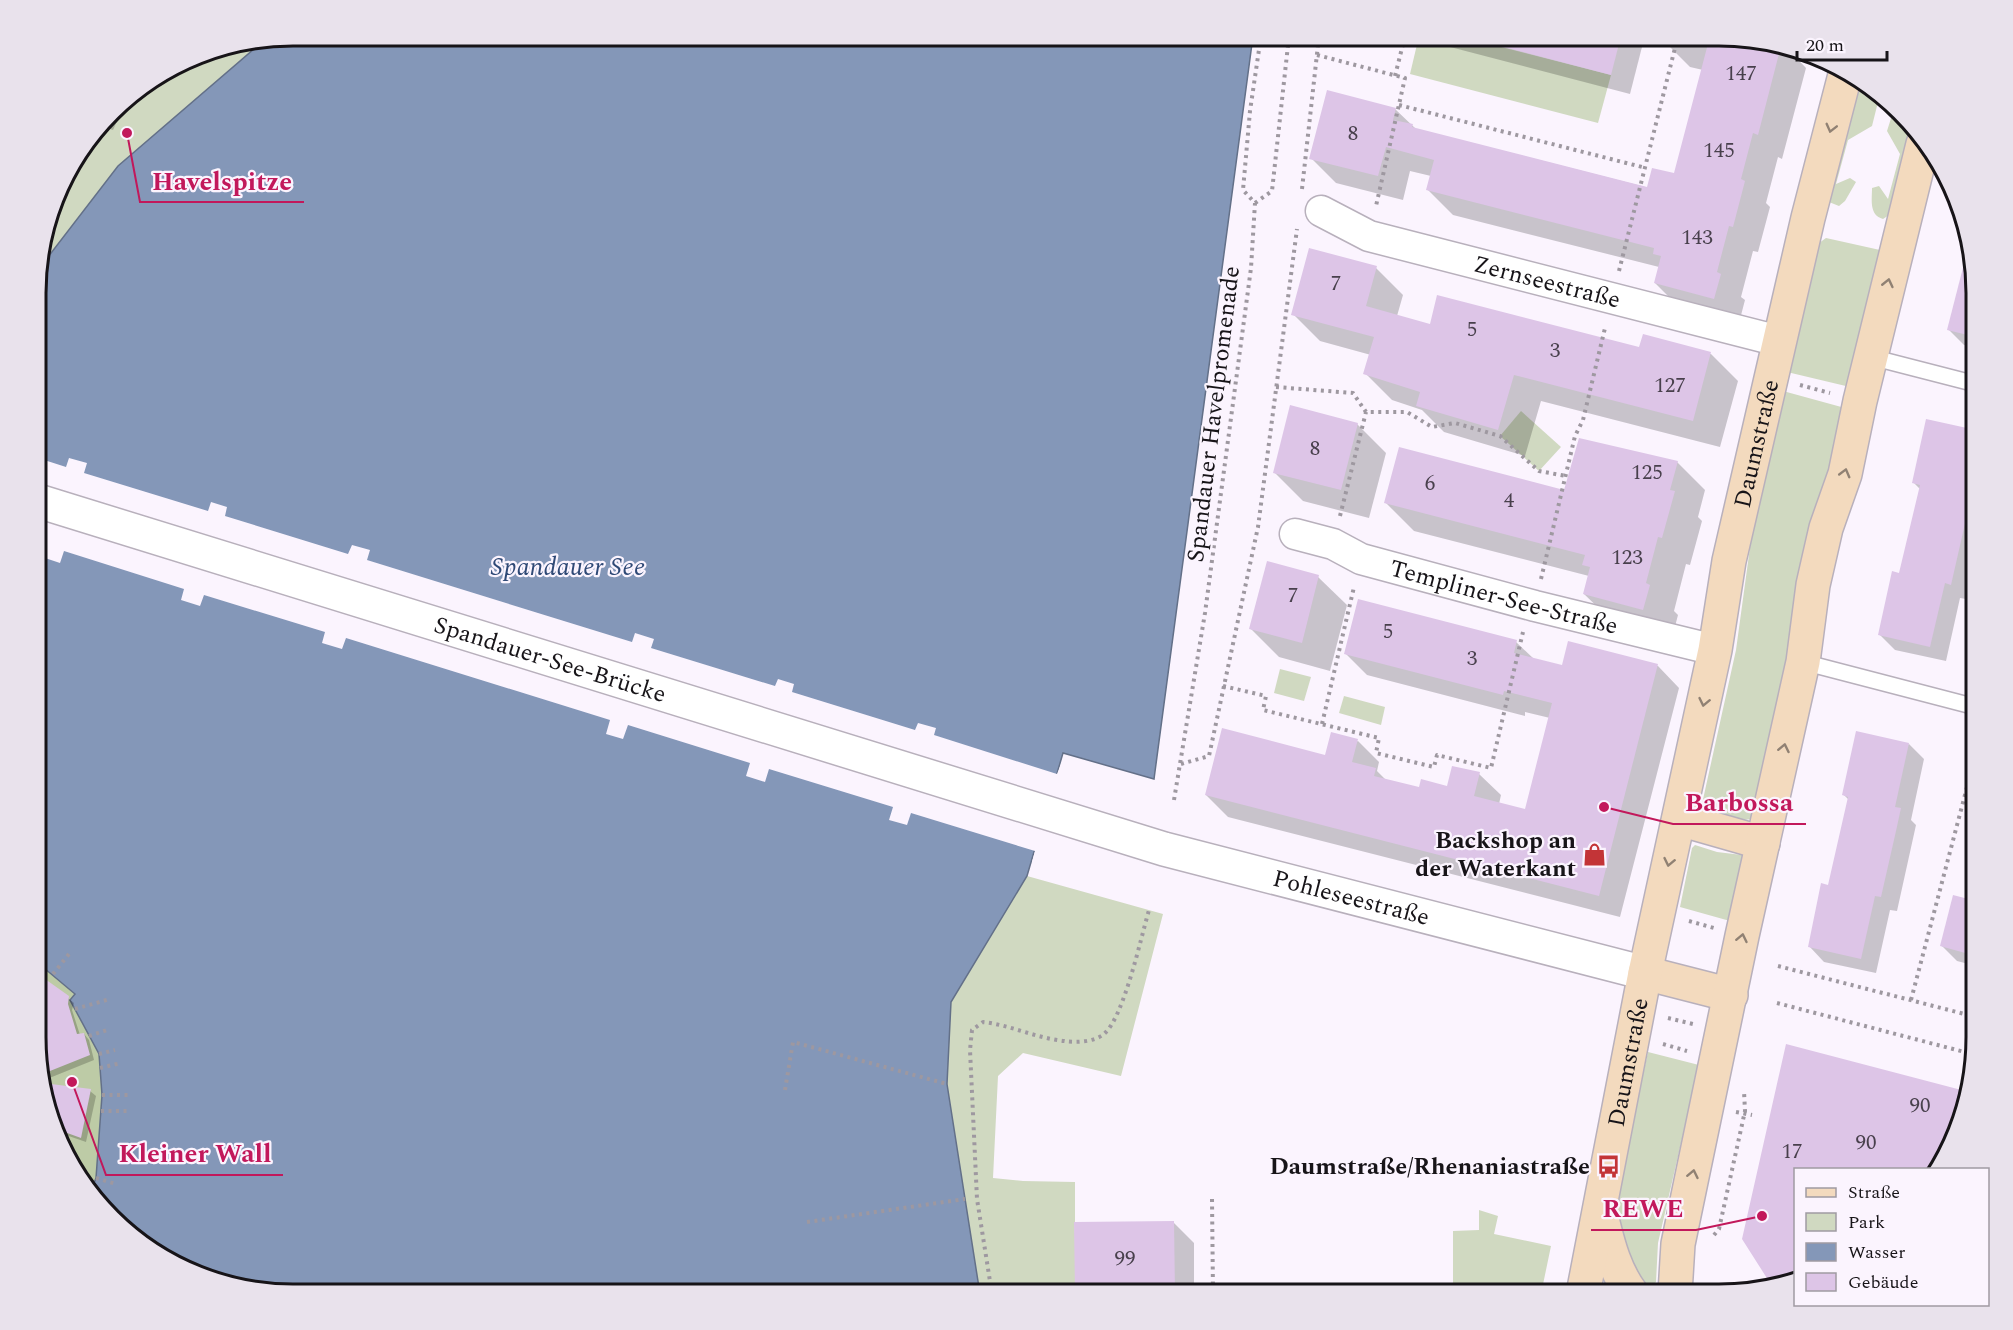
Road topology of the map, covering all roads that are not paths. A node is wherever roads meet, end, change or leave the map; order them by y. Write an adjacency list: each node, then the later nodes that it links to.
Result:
1 (1844, 80): 4 (main road, Daumstraße, one-way to 4)
2 (1921, 151): 5 (main road, one-way to 2)
3 (1311, 202): 4 (street, Zernseestraße)
4 (1779, 341): 9 (main road, Daumstraße)
5 (1871, 357): 6 (lane); 10 (main road, one-way to 5)
6 (1966, 381)
7 (46, 503): 12 (street, Spandauer-See-Brücke)
8 (1295, 534): 9 (street, Templiner-See-Straße)
9 (1715, 650): 13 (main road, Daumstraße, one-way to 13)
10 (1803, 662): 11 (lane); 14 (main road, one-way to 10)
11 (1966, 704)
12 (1062, 817): 15 (street, Pohleseestraße)
13 (1679, 819): 14 (main road); 15 (main road, Daumstraße, one-way to 15)
14 (1763, 843): 16 (main road, one-way to 14)
15 (1645, 973): 16 (main road, Daumstraße); 17 (main road, Daumstraße)
16 (1731, 995): 20 (main road, one-way to 16)
17 (1600, 1209): 18 (main road, Daumstraße); 19 (main road)
18 (1584, 1284)
19 (1624, 1284)
20 (1676, 1284)

